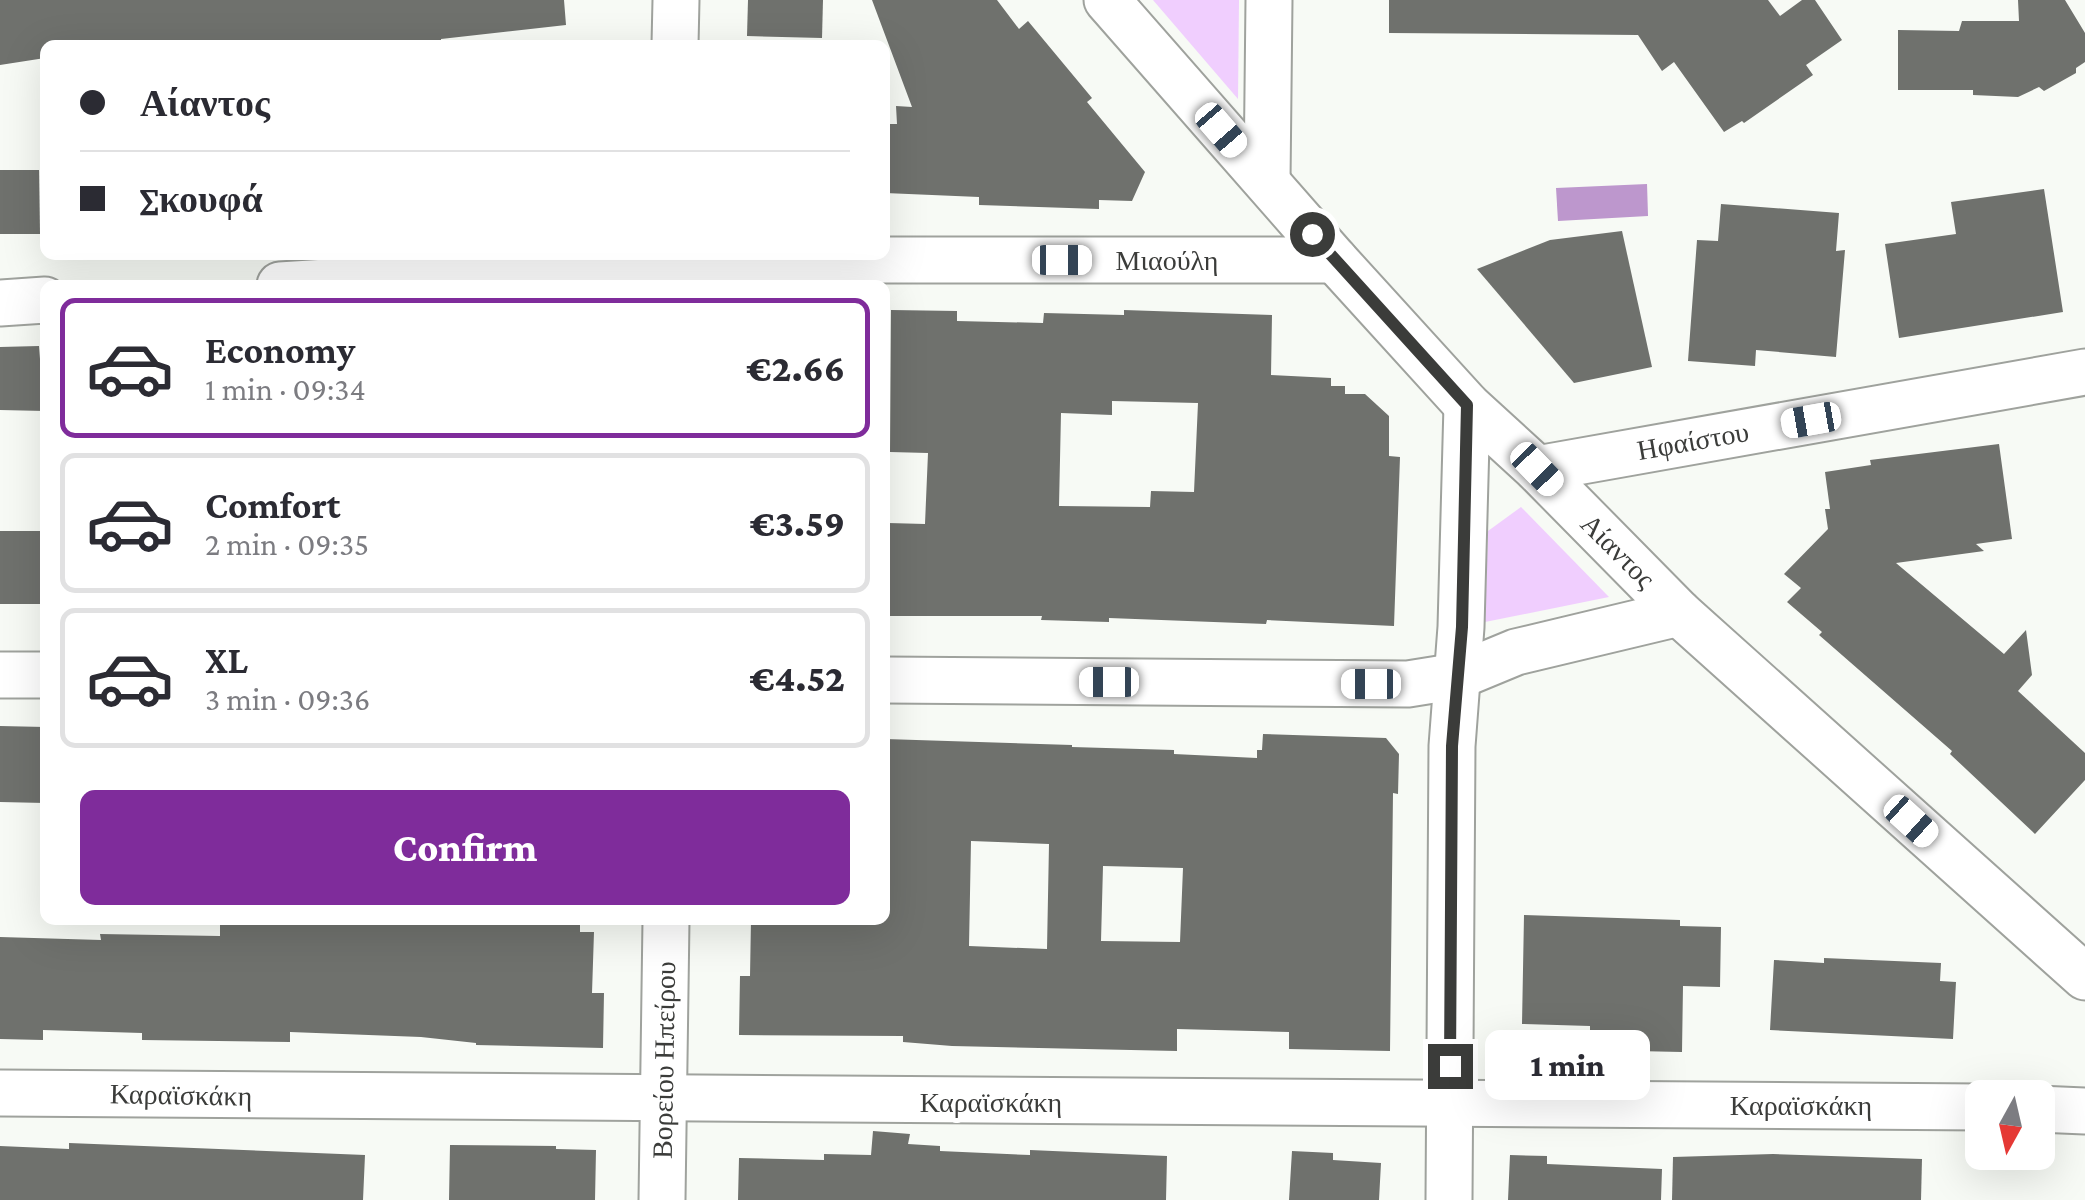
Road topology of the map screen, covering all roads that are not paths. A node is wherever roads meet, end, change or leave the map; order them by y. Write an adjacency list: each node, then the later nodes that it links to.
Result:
1 (676, 0): 4 (street)
2 (1108, 0): 5 (street, Αίαντος)
3 (1269, 0): 5 (street)
4 (675, 40)
5 (1267, 181): 6 (street, Αίαντος)
6 (1335, 260): 7 (street, Μιαούλη); 12 (street, Αίαντος)
7 (673, 267): 8 (street, Μιαούλη)
8 (389, 280)
9 (40, 300): 10 (street)
10 (0, 303)
11 (2085, 372): 13 (street, Ηφαίστου)
12 (1467, 405): 13 (street, Αίαντος); 17 (street)
13 (1537, 469): 14 (street, Αίαντος)
14 (1678, 613): 17 (street); 20 (street, Αίαντος)
15 (0, 675): 16 (street)
16 (40, 675)
17 (1458, 676): 18 (street); 23 (street)
18 (890, 680)
19 (666, 925): 22 (street, Βορείου Ηπείρου)
20 (2085, 977)
21 (0, 1093): 22 (street, Καραϊσκάκη)
22 (663, 1099): 23 (street, Καραϊσκάκη); 27 (street, Βορείου Ηπείρου)
23 (1449, 1106): 24 (street, Καραϊσκάκη); 28 (street)
24 (1965, 1107)
25 (2055, 1110): 26 (street)
26 (2085, 1111)
27 (662, 1200)
28 (1449, 1200)

